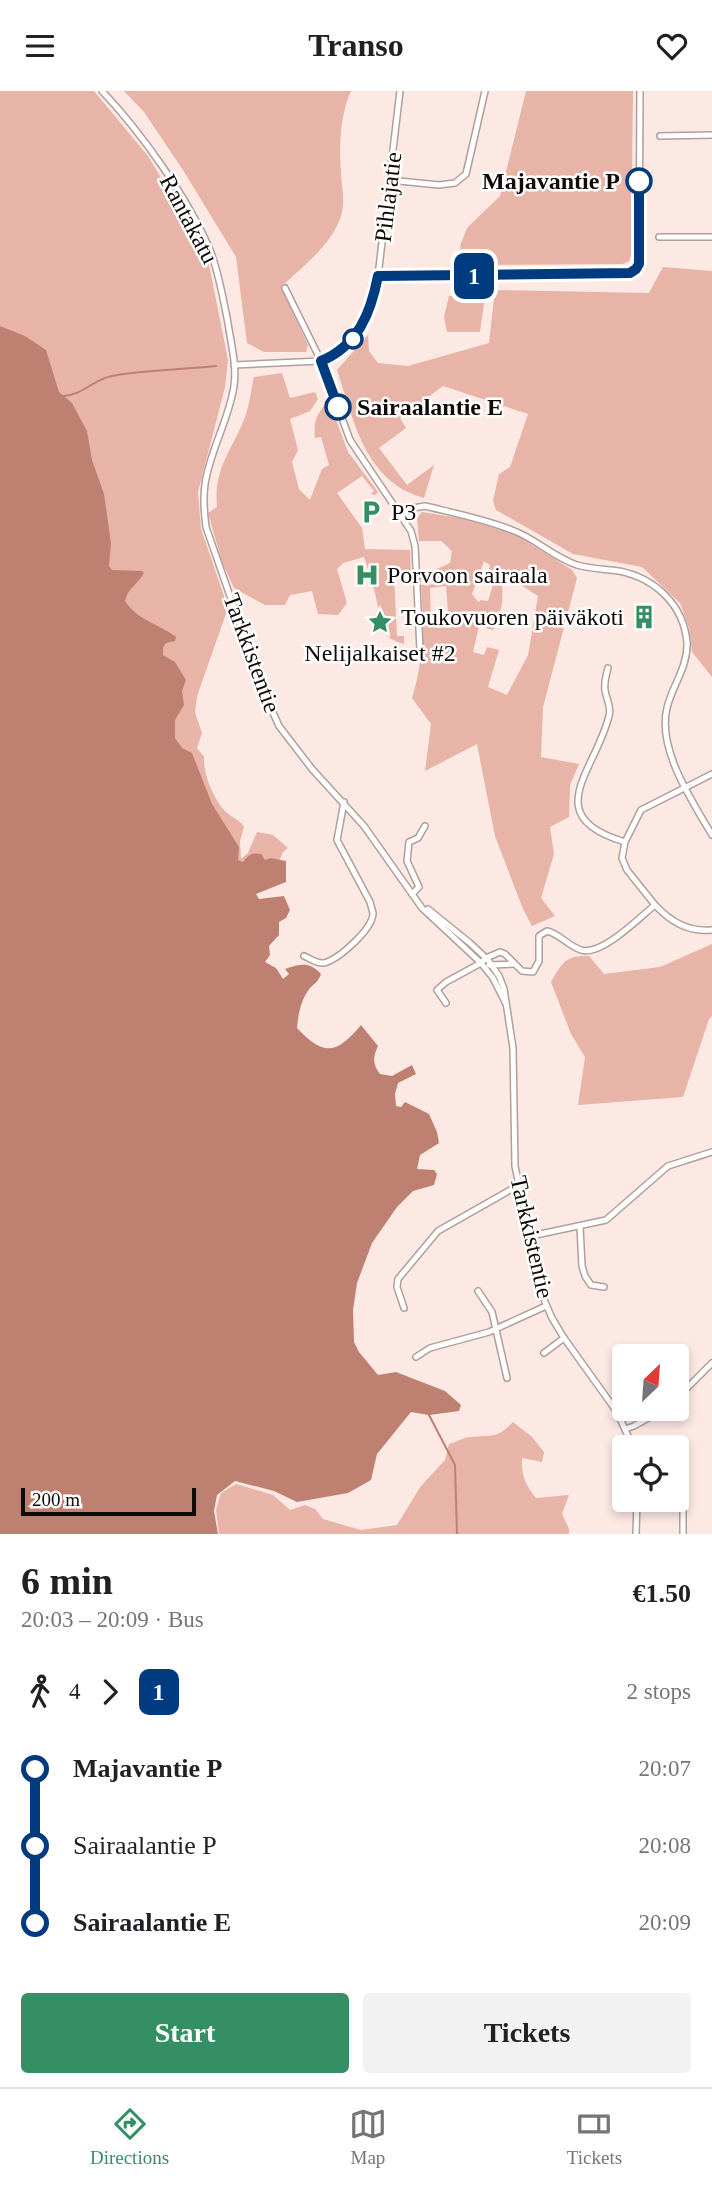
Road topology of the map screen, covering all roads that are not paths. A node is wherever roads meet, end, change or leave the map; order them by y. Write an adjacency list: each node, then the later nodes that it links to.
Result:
1 (102, 91): 13 (street, Rantakatu)
2 (400, 91): 7 (street, Pihlajatie)
3 (485, 91): 7 (street)
4 (640, 91): 10 (street)
5 (660, 135): 6 (street)
6 (712, 135)
7 (389, 180): 10 (street, Pihlajatie)
8 (659, 237): 9 (street)
9 (712, 237)
10 (378, 276): 12 (street, Pihlajatie)
11 (285, 288): 12 (street)
12 (321, 361): 13 (street); 14 (street)
13 (234, 365): 19 (street, Tarkkistentie)
14 (401, 514): 15 (street); 18 (street)
15 (419, 650)
16 (608, 668): 22 (street)
17 (712, 775): 18 (street)
18 (686, 787): 21 (street); 22 (street)
19 (344, 802): 23 (street, Tarkkistentie); 26 (street)
20 (425, 826): 23 (street)
21 (712, 835)
22 (625, 842): 24 (street)
23 (412, 894): 27 (street, Tarkkistentie)
24 (655, 905): 25 (street); 28 (street)
25 (712, 930)
26 (304, 955)
27 (484, 961): 28 (street); 29 (street); 30 (street); 31 (street, Tarkkistentie)
28 (513, 964): 29 (street)
29 (492, 966): 31 (street, Tarkkistentie)
30 (446, 1003)
31 (506, 1004): 33 (street, Tarkkistentie)
32 (712, 1153): 34 (street)
33 (519, 1185): 35 (street, Tarkkistentie); 39 (street)
34 (580, 1227): 35 (street); 36 (street)
35 (531, 1236): 38 (street, Tarkkistentie)
36 (604, 1287)
37 (478, 1291): 40 (street)
38 (546, 1306): 40 (street); 41 (street, Tarkkistentie)
39 (404, 1308)
40 (497, 1327): 43 (street); 45 (street)
41 (564, 1338): 42 (street); 48 (street, Tarkkistentie)
42 (544, 1353)
43 (416, 1357)
44 (711, 1367): 46 (street)
45 (507, 1378)
46 (690, 1386)
47 (643, 1421): 48 (street)
48 (625, 1429): 49 (street, Tarkkistentie)
49 (628, 1435)
50 (637, 1512): 52 (street)
51 (683, 1512): 53 (street)
52 (636, 1534)
53 (683, 1534)

